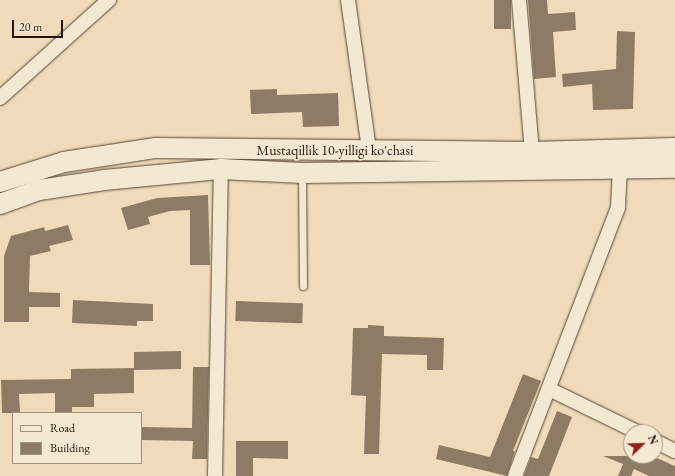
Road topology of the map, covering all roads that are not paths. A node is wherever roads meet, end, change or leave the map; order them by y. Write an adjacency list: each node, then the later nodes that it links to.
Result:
1 (109, 0): 4 (street)
2 (348, 0): 6 (street)
3 (519, 0): 7 (street)
4 (0, 98)
5 (675, 148): 7 (main road, Mustaqillik 10-yilligi ko'chasi)
6 (368, 149): 7 (main road, Mustaqillik 10-yilligi ko'chasi); 12 (main road, Mustaqillik 10-yilligi ko'chasi)
7 (532, 152)
8 (620, 167): 9 (main road, Mustaqillik 10-yilligi ko'chasi); 11 (main road, Mustaqillik 10-yilligi ko'chasi); 15 (street)
9 (675, 168)
10 (221, 169): 11 (main road, Mustaqillik 10-yilligi ko'chasi); 13 (main road, Mustaqillik 10-yilligi ko'chasi); 19 (street)
11 (302, 174): 14 (lane)
12 (0, 182)
13 (0, 204)
14 (303, 286)
15 (549, 390): 16 (street); 20 (street)
16 (623, 425)
17 (663, 445): 18 (street)
18 (675, 450)
19 (215, 476)
20 (515, 476)

